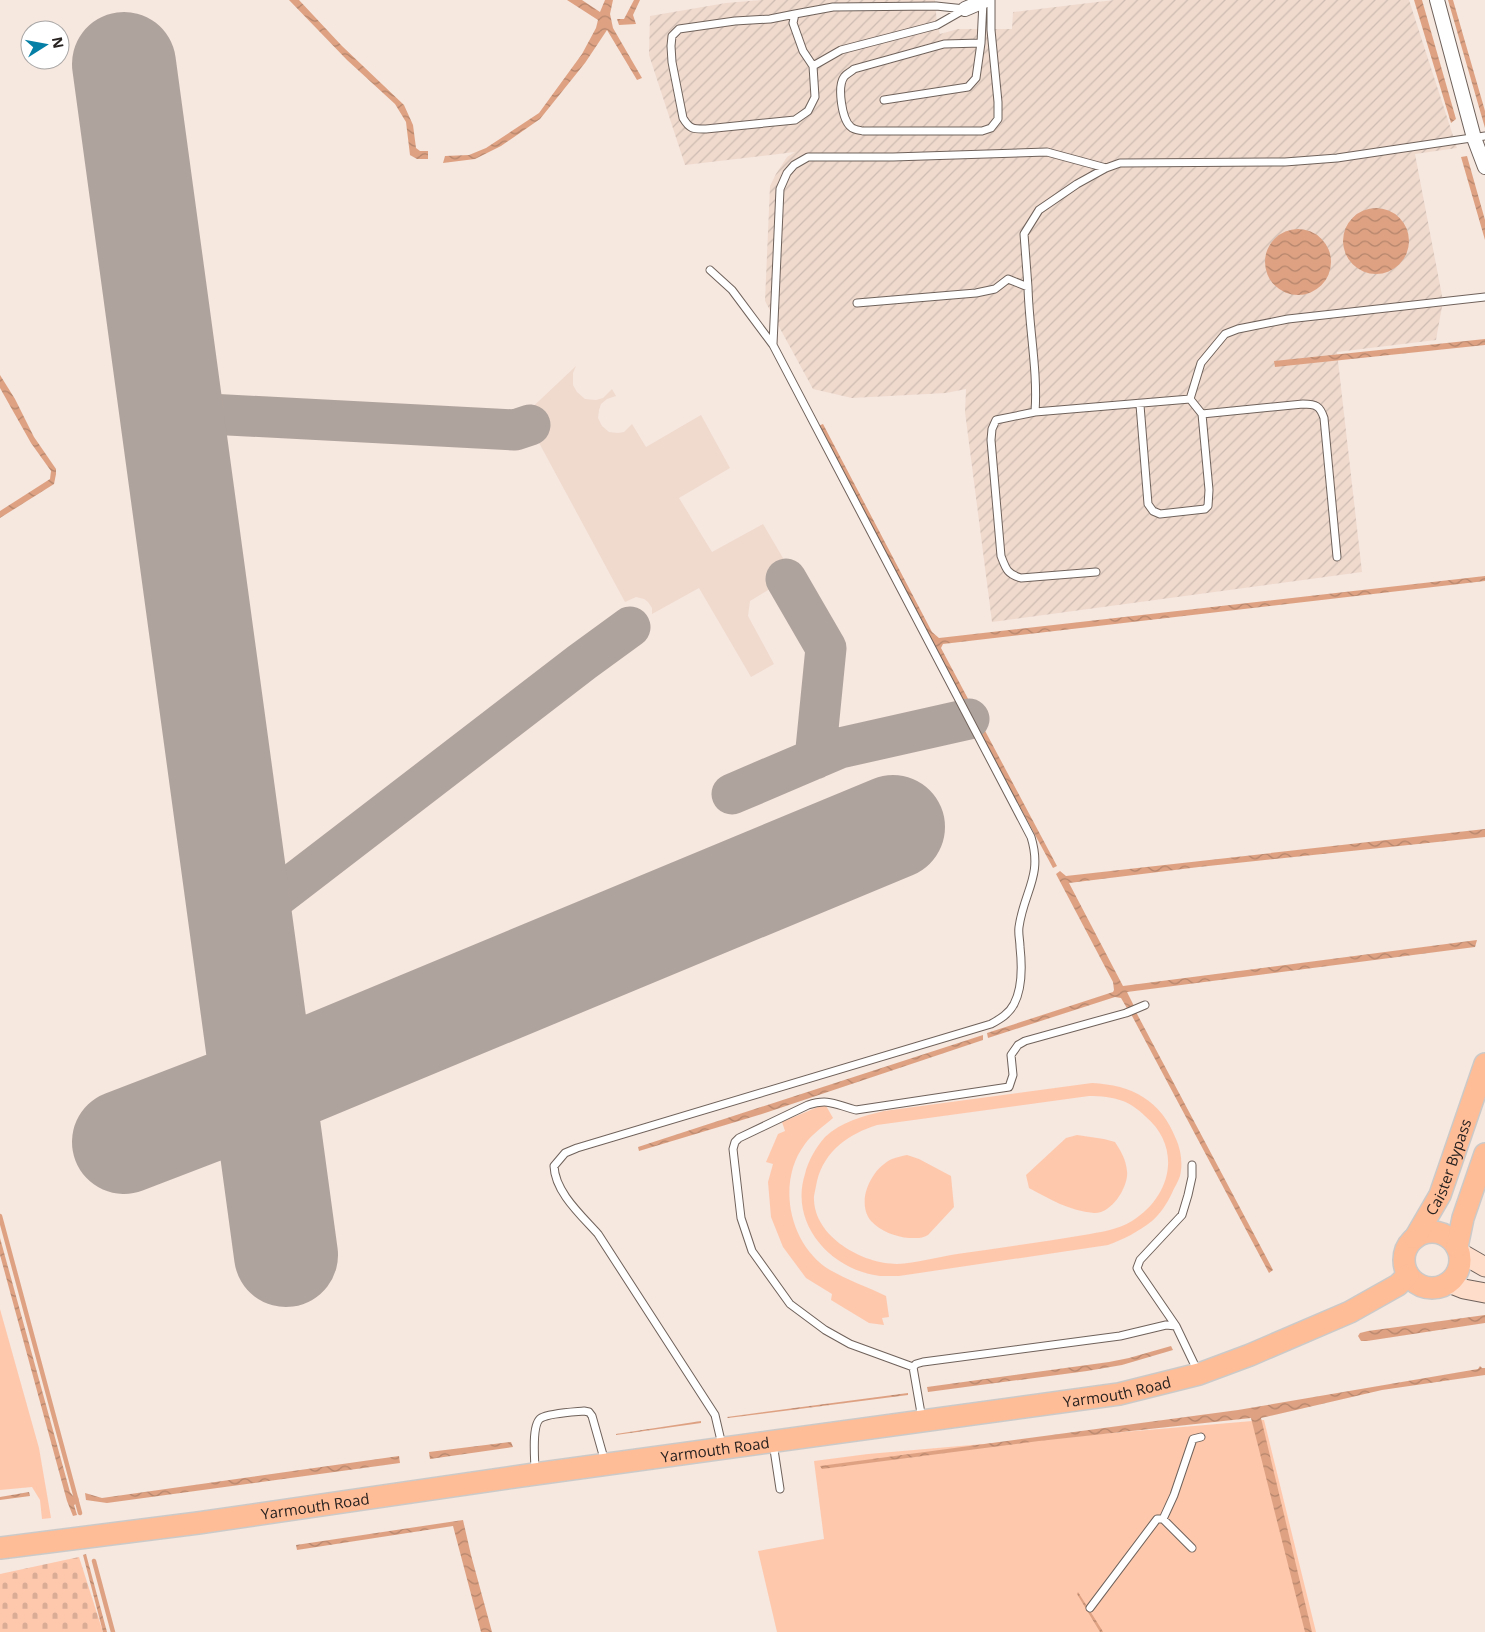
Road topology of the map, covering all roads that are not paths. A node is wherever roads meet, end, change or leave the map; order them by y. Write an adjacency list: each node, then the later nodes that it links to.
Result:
1 (987, 0): 3 (street); 5 (lane); 5 (lane)
2 (1437, 0): 8 (street)
3 (965, 9): 4 (lane); 6 (lane)
4 (795, 14): 6 (lane); 6 (lane)
5 (981, 43): 7 (lane)
6 (812, 66)
7 (884, 100)
8 (1481, 137): 9 (street); 10 (lane)
9 (1485, 167)
10 (1106, 168): 12 (lane); 15 (lane)
11 (710, 270): 15 (lane)
12 (1028, 287): 14 (lane); 18 (lane)
13 (1485, 297): 16 (lane)
14 (857, 303)
15 (772, 345): 38 (lane)
16 (1190, 399): 17 (lane); 19 (lane)
17 (1140, 405): 18 (lane); 19 (lane)
18 (1035, 412): 21 (lane)
19 (1202, 414): 20 (lane)
20 (1337, 557)
21 (1096, 572)
22 (1145, 1005): 33 (lane)
23 (1485, 1064): 26 (main road, Caister Bypass)
24 (1485, 1154): 27 (main road, Caister Bypass)
25 (1192, 1165): 32 (lane)
26 (1415, 1238): 27 (main road); 29 (main road)
27 (1458, 1249): 28 (street); 30 (main road)
28 (1485, 1266)
29 (1408, 1274): 30 (main road); 34 (main road, Yarmouth Road)
30 (1449, 1282): 31 (street)
31 (1485, 1293)
32 (1176, 1326): 33 (lane); 34 (lane)
33 (913, 1367): 35 (lane)
34 (1199, 1374): 35 (main road, Yarmouth Road)
35 (923, 1422): 37 (main road, Yarmouth Road)
36 (1201, 1437): 42 (lane)
37 (773, 1443): 38 (main road, Yarmouth Road); 41 (lane)
38 (723, 1448): 39 (main road, Yarmouth Road)
39 (606, 1465): 40 (main road, Yarmouth Road); 40 (lane)
40 (535, 1474): 43 (main road, Yarmouth Road)
41 (780, 1490)
42 (1163, 1519): 44 (lane); 45 (lane)
43 (0, 1548)
44 (1192, 1548)
45 (1090, 1608)

